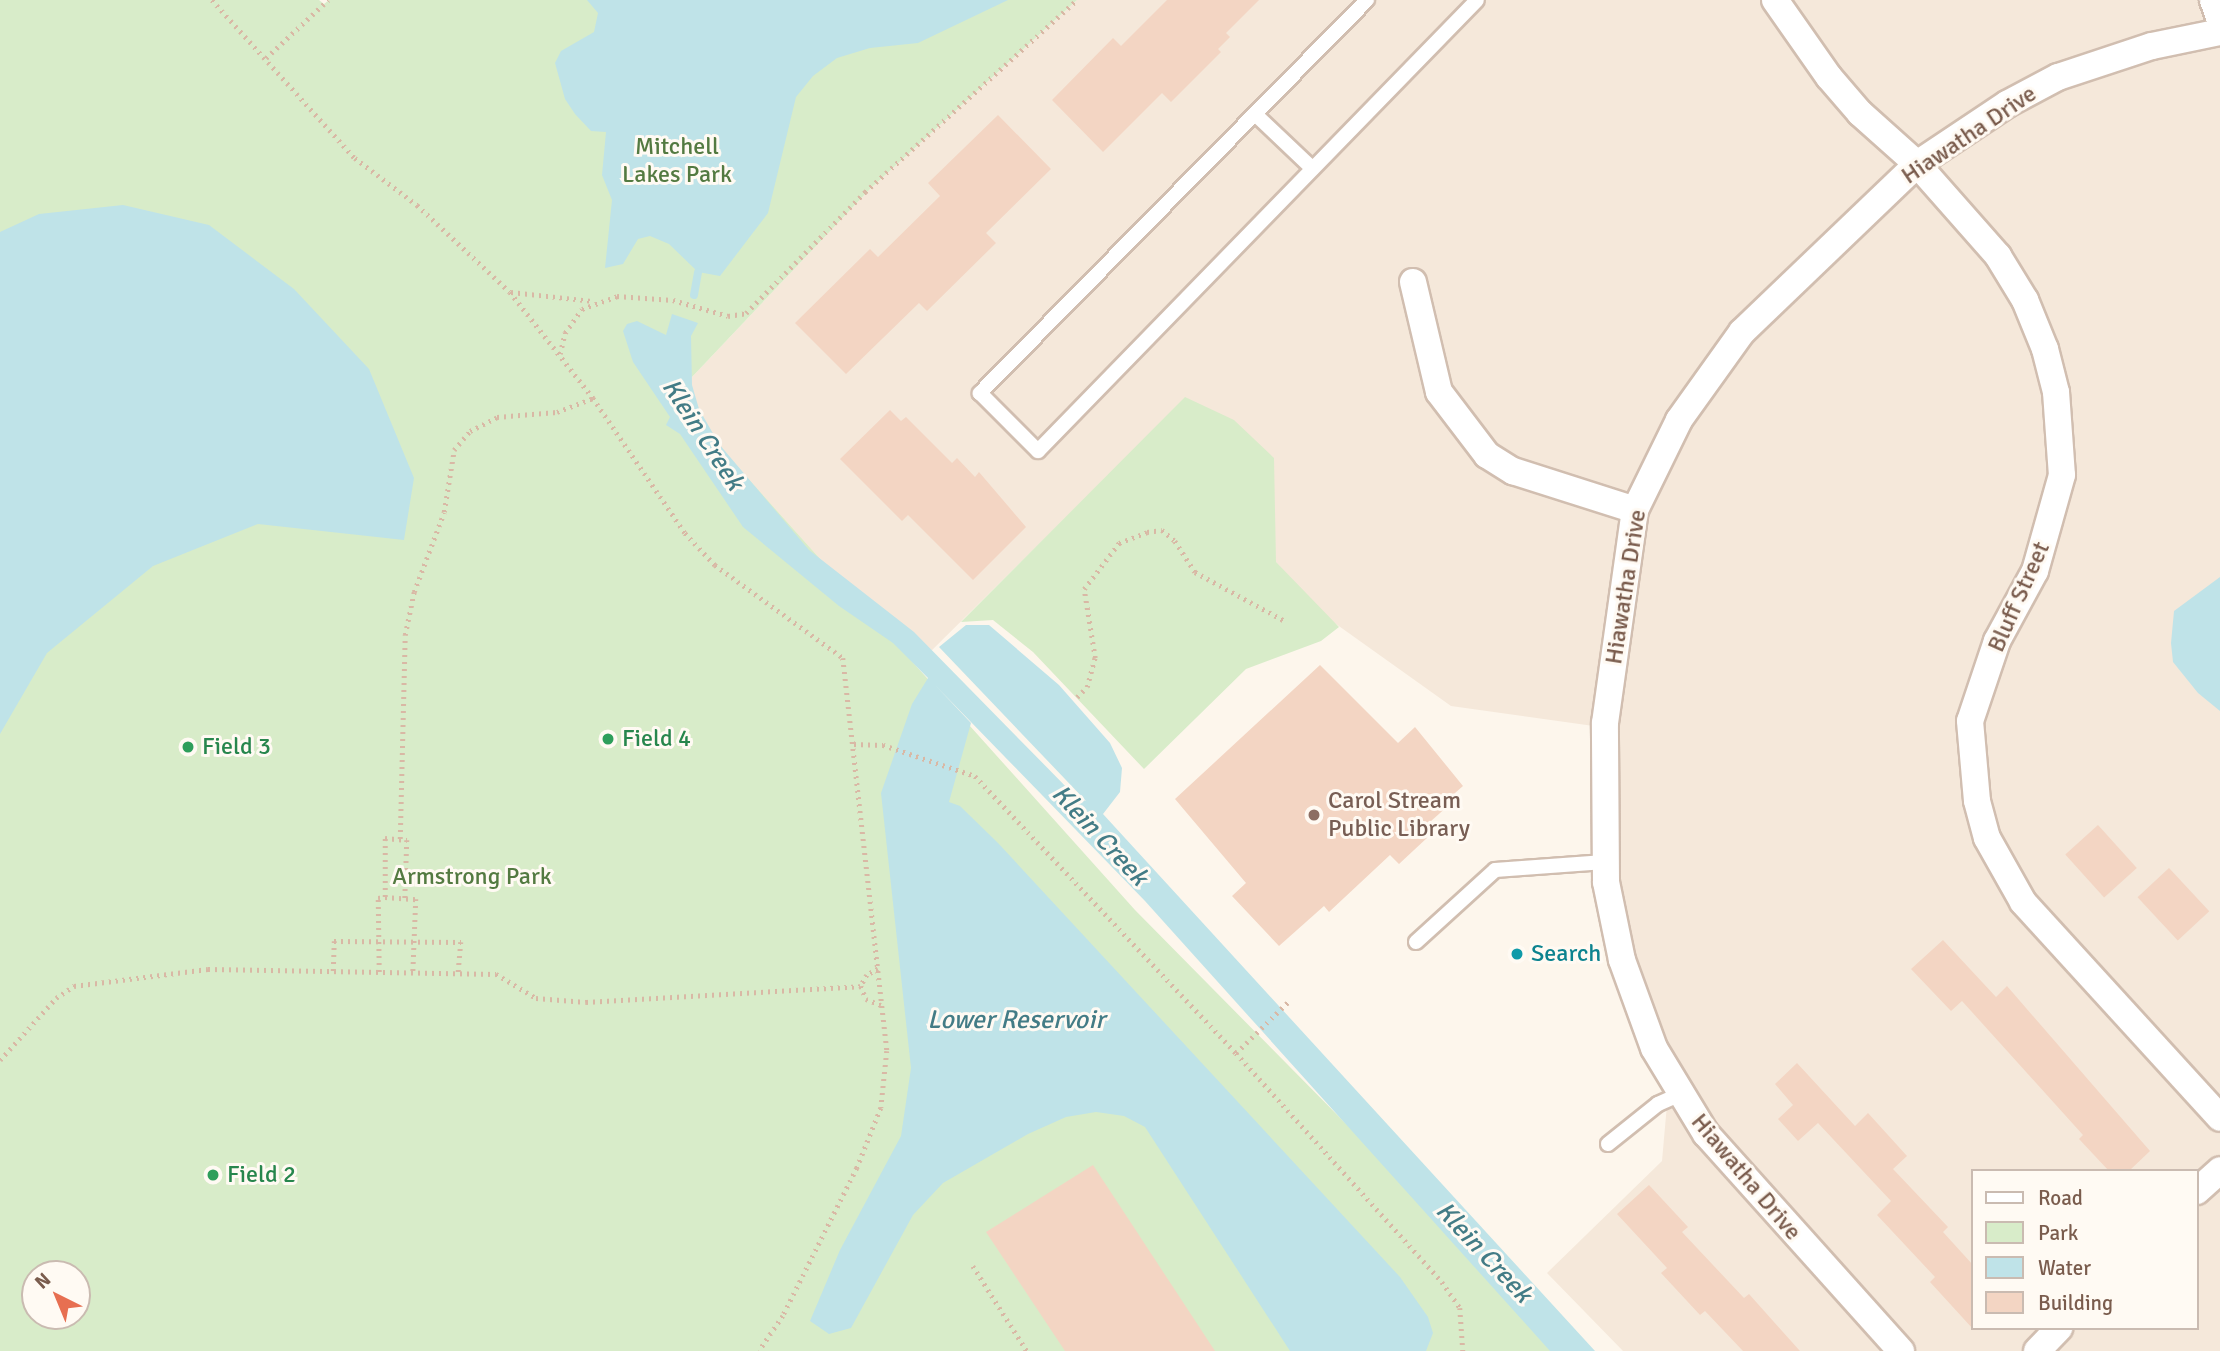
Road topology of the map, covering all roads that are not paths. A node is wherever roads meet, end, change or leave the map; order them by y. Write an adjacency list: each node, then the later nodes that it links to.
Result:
1 (1367, 0): 7 (lane)
2 (1477, 0): 9 (lane)
3 (1775, 0): 8 (street, Bluff Street)
4 (2213, 0): 5 (street)
5 (2220, 20)
6 (2220, 32): 8 (street, Hiawatha Drive)
7 (1255, 114): 9 (lane); 9 (lane)
8 (1917, 164): 11 (street, Hiawatha Drive); 15 (street, Bluff Street)
9 (1312, 168)
10 (1413, 282): 11 (street)
11 (1635, 510): 12 (street, Hiawatha Drive)
12 (1605, 862): 13 (lane); 14 (street, Hiawatha Drive)
13 (1416, 942)
14 (1679, 1094): 16 (lane); 20 (street, Hiawatha Drive)
15 (2220, 1118)
16 (1608, 1144)
17 (2220, 1170): 18 (street)
18 (2199, 1189)
19 (2057, 1330): 21 (street)
20 (1900, 1351)
21 (2036, 1351)

